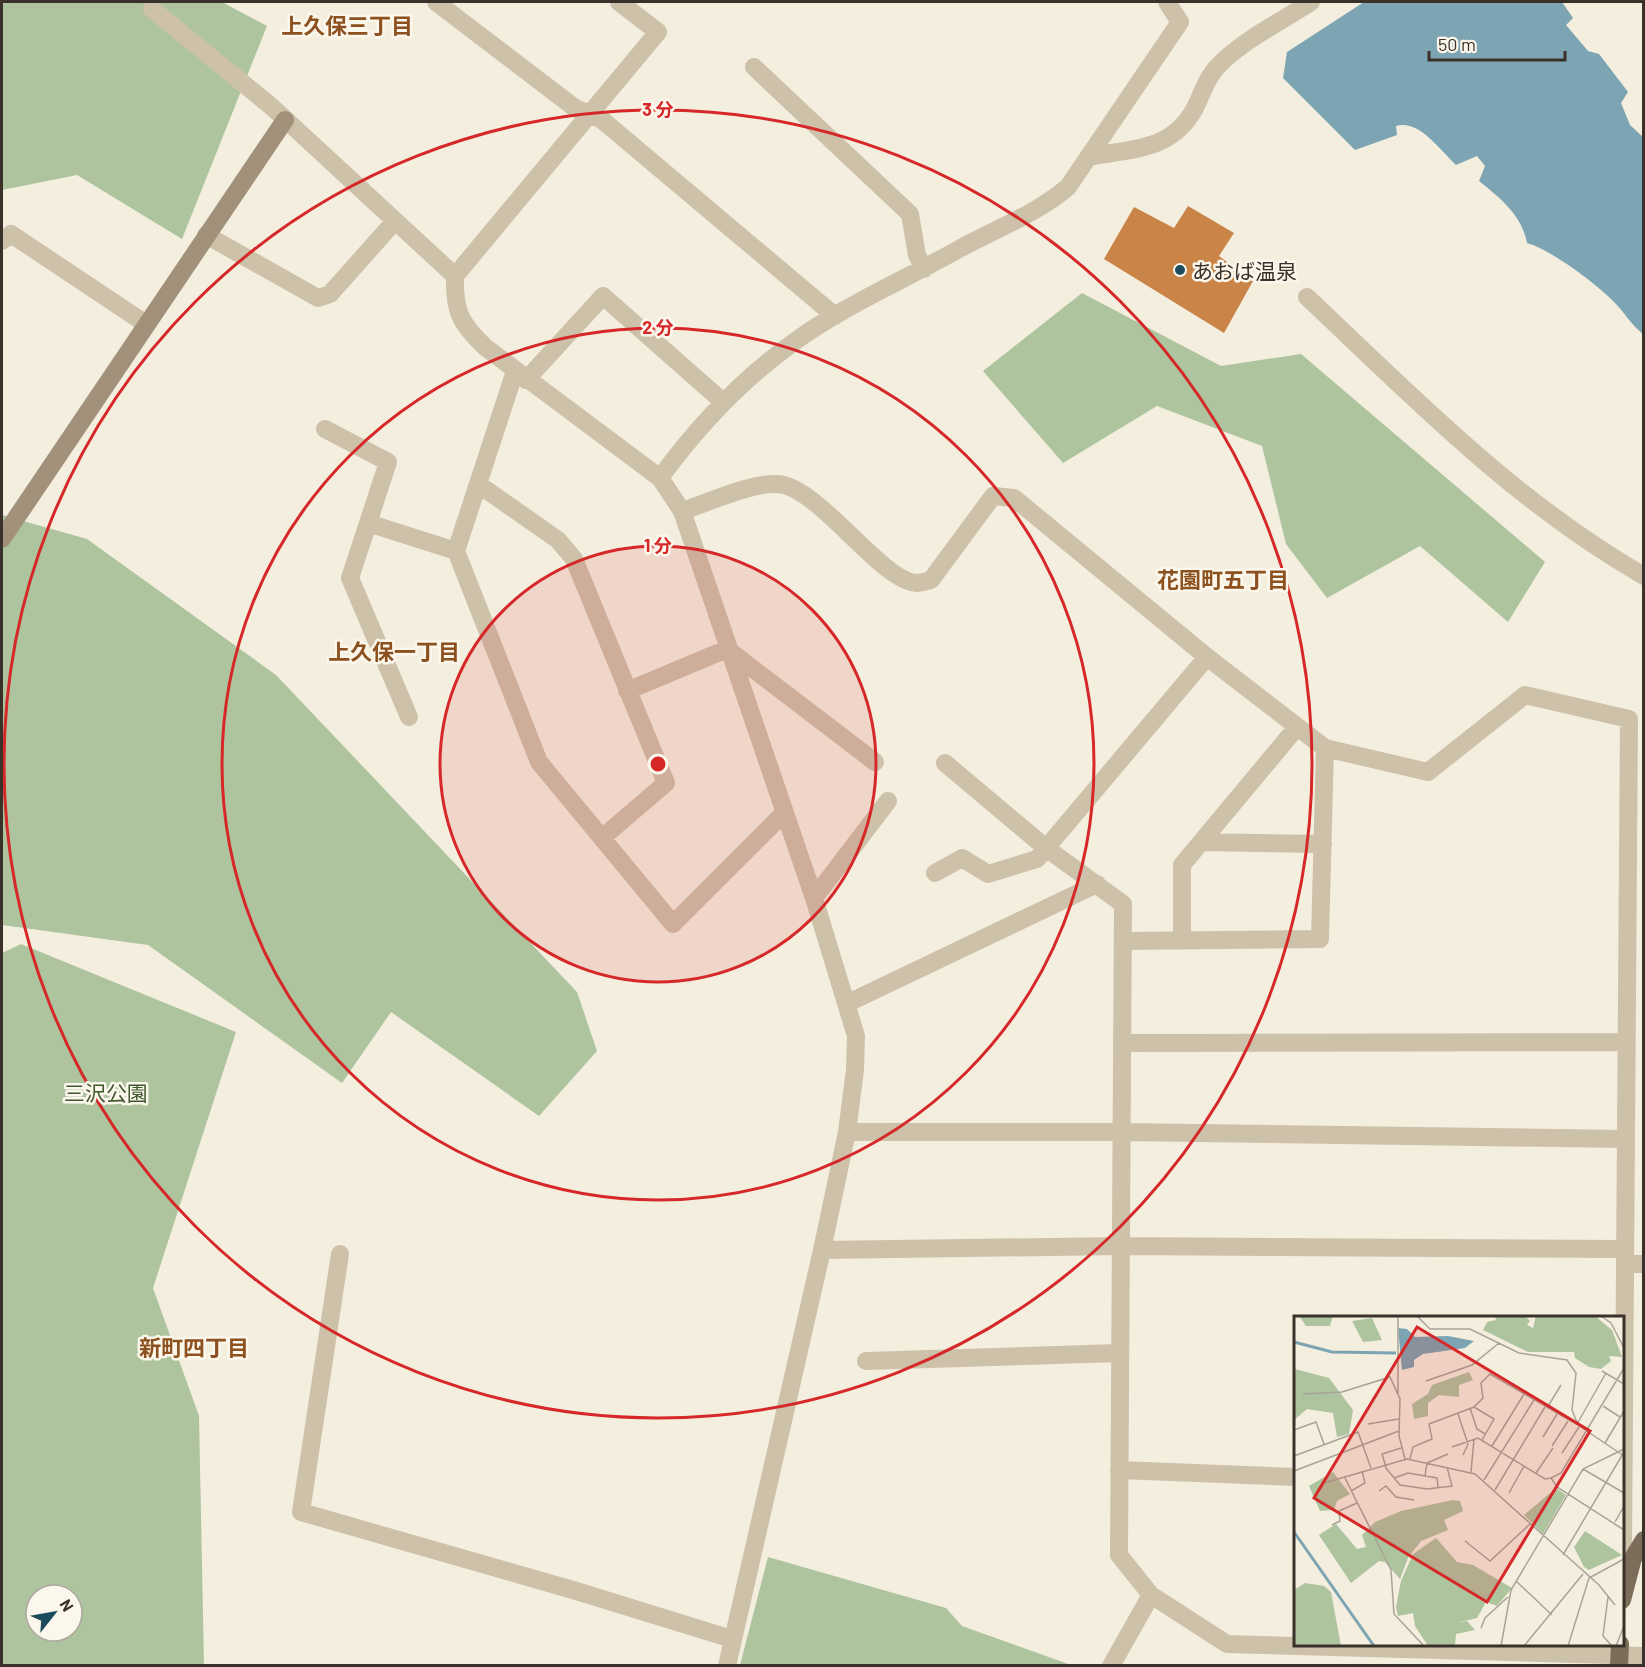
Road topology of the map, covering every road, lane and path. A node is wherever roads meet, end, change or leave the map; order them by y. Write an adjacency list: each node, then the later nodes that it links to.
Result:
1 (436, 2): 7 (street)
2 (619, 2): 7 (street)
3 (1167, 2): 9 (street)
4 (1311, 2): 9 (street)
5 (152, 9): 8 (street)
6 (754, 67): 13 (street)
7 (590, 116): 14 (street); 16 (street)
8 (285, 120): 10 (street); 11 (street)
9 (1088, 157): 13 (street)
10 (395, 221): 11 (street); 14 (street)
11 (206, 236): 17 (street)
12 (2, 241): 17 (street)
13 (924, 268): 16 (street)
14 (455, 276): 18 (street)
15 (1308, 297): 27 (street)
16 (835, 316): 19 (street)
17 (146, 324): 25 (street)
18 (521, 376): 19 (street); 21 (street); 22 (street)
19 (722, 401): 21 (street)
20 (325, 429): 24 (street)
21 (660, 478): 23 (street)
22 (478, 484): 26 (street); 30 (street)
23 (682, 512): 28 (street); 29 (street)
24 (368, 523): 26 (street); 31 (street)
25 (2, 539)
26 (456, 551): 38 (street)
27 (1644, 576)
28 (727, 649): 30 (street); 34 (street); 37 (street)
29 (1207, 657): 32 (street); 41 (street)
30 (627, 691): 38 (street)
31 (409, 717)
32 (1298, 727): 33 (street); 39 (street)
33 (1325, 748): 40 (street); 48 (street)
34 (875, 762)
35 (945, 764): 41 (street)
36 (888, 801): 44 (street)
37 (784, 813): 38 (street); 44 (street)
38 (603, 837)
39 (1201, 842): 40 (street); 46 (street)
40 (1323, 844): 46 (street)
41 (1046, 848): 42 (street); 43 (street)
42 (935, 873)
43 (1097, 884): 45 (street); 47 (street)
44 (814, 898): 47 (street)
45 (1124, 941): 46 (street); 49 (street)
46 (1182, 941)
47 (848, 1004): 50 (street)
48 (1626, 1042): 49 (street); 52 (street)
49 (1123, 1043): 51 (street)
50 (847, 1132): 51 (street); 54 (street)
51 (1121, 1132): 52 (street); 53 (street)
52 (1625, 1139): 56 (street)
53 (1120, 1246): 54 (street); 56 (street); 57 (street)
54 (822, 1250): 66 (street)
55 (340, 1254): 66 (street)
56 (1631, 1259): 59 (street)
57 (1119, 1353): 58 (street); 60 (street)
58 (866, 1360)
59 (1624, 1363)
60 (1119, 1470): 61 (street); 65 (street)
61 (1294, 1477)
62 (1640, 1546): 63 (street); 64 (main road)
63 (1624, 1548)
64 (1624, 1579)
65 (1151, 1595): 67 (street); 72 (street)
66 (732, 1639): 71 (street)
67 (1294, 1646)
68 (1298, 1646): 69 (street)
69 (1620, 1655): 70 (street)
70 (1644, 1656)
71 (727, 1665)
72 (1111, 1665)

